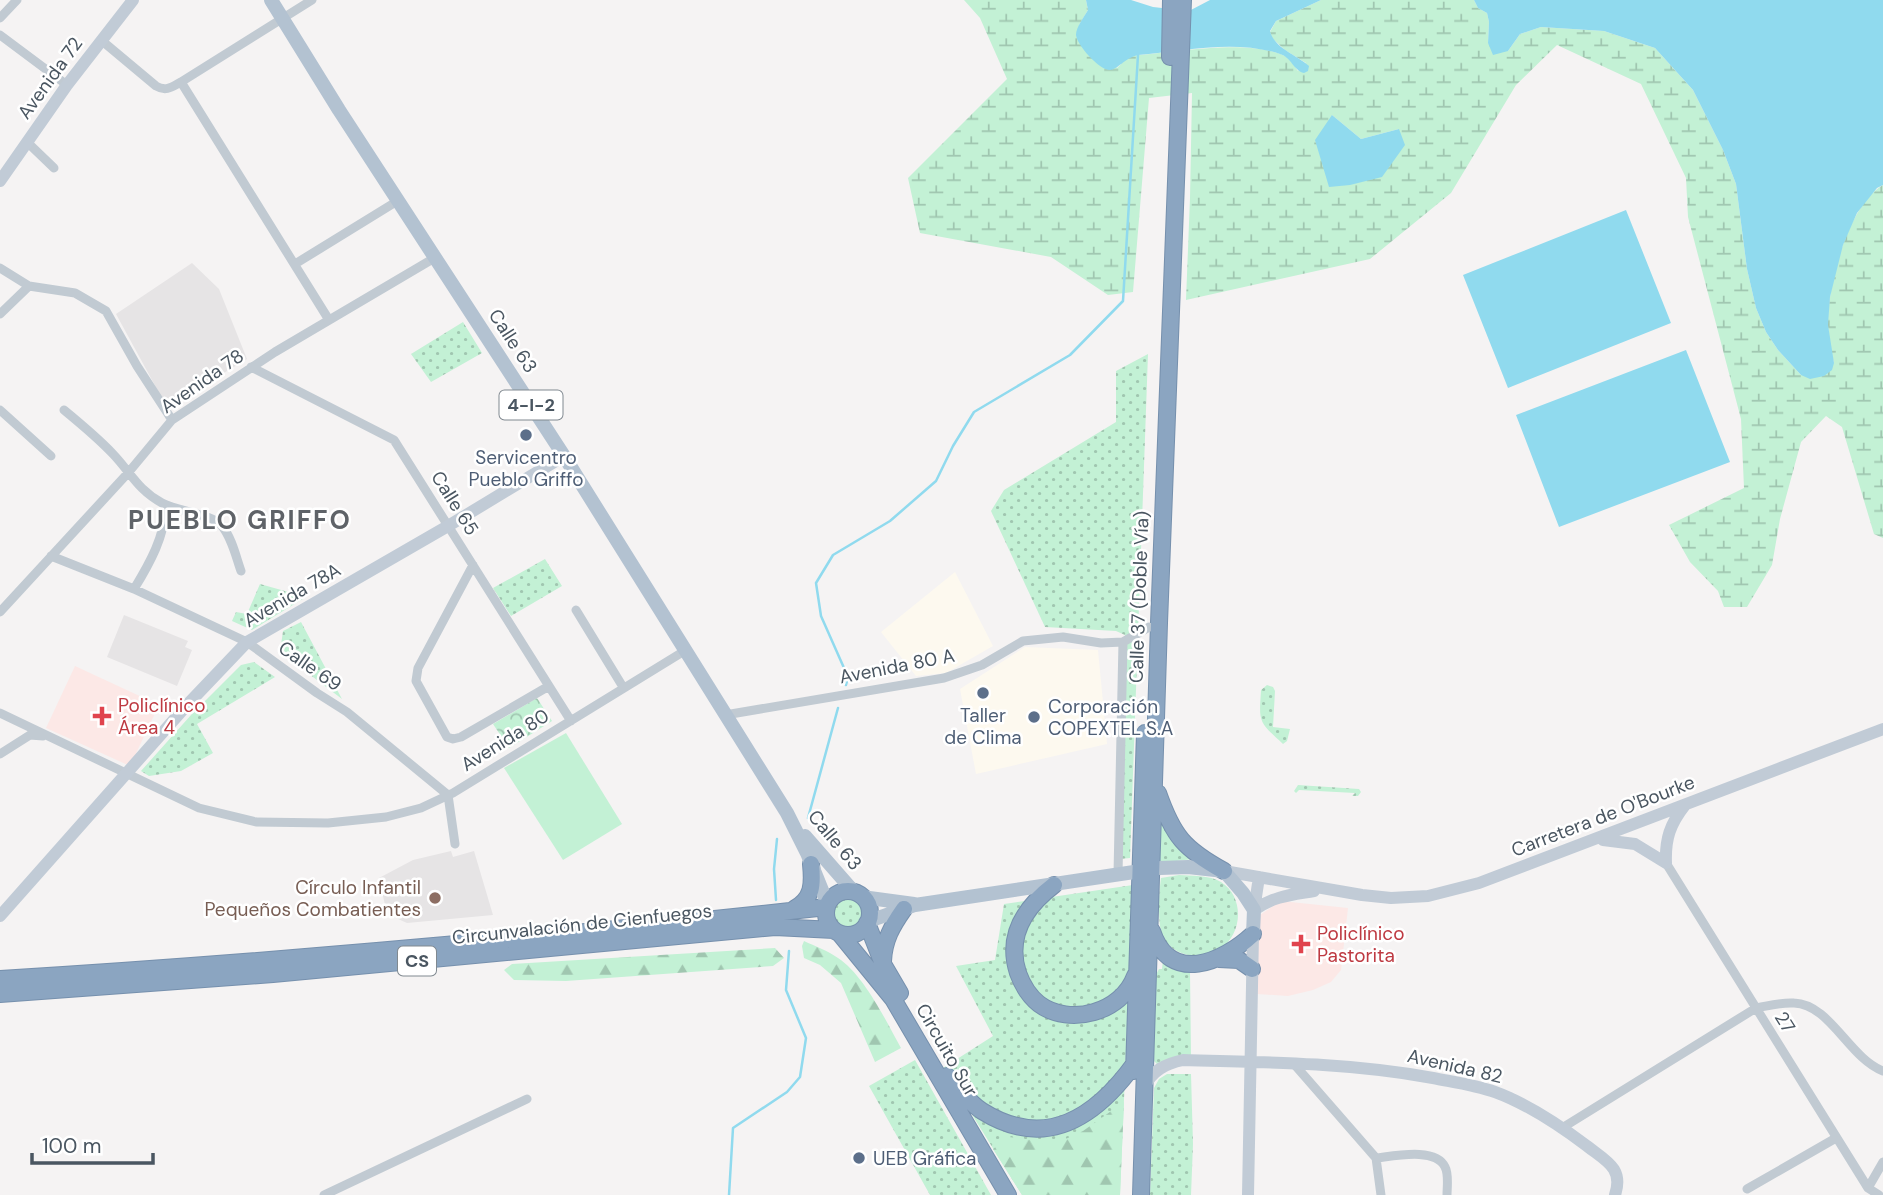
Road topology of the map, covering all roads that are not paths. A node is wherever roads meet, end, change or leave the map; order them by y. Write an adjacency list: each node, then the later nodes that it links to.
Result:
1 (17, 0): 7 (street)
2 (133, 0): 10 (street, Avenida 72)
3 (271, 0): 8 (main road, Calle 63 / 4-I-2)
4 (312, 0): 8 (street)
5 (1171, 0): 13 (highway, Calle 37 (Doble Vía))
6 (1183, 0): 13 (highway, Calle 37 (Doble Vía))
7 (0, 19)
8 (282, 21): 11 (street); 17 (main road, Calle 63 / 4-I-2)
9 (0, 35): 12 (street)
10 (101, 40): 11 (street); 12 (street, Avenida 72)
11 (181, 82): 19 (street)
12 (67, 85): 14 (street, Avenida 72)
13 (1174, 104): 39 (highway, Calle 37 (Doble Vía)); 52 (highway, Calle 37 (Doble Vía))
14 (27, 142): 15 (street); 16 (street, Avenida 72)
15 (54, 168)
16 (0, 181)
17 (398, 200): 18 (main road, Calle 63 / 4-I-2); 19 (street)
18 (436, 257): 23 (street, Avenida 78); 29 (main road, Calle 63 / 4-I-2)
19 (295, 264): 23 (street)
20 (0, 268): 21 (street)
21 (29, 286): 22 (street); 27 (street)
22 (0, 314)
23 (329, 320): 24 (street, Avenida 78)
24 (251, 367): 27 (street, Avenida 78); 32 (street, Calle 65)
25 (0, 410): 28 (street)
26 (64, 410): 30 (street)
27 (172, 420): 30 (street, Avenida 78)
28 (51, 456)
29 (564, 456): 32 (street, Avenida 78A); 42 (main road, Calle 63 / 4-I-2)
30 (128, 473): 31 (street); 33 (street, Avenida 78)
31 (166, 505): 35 (street); 36 (street)
32 (448, 526): 34 (street, Calle 65); 40 (street, Avenida 78A)
33 (51, 556): 36 (street, Calle 69); 38 (street, Avenida 78)
34 (473, 565): 43 (street, Calle 65); 43 (street)
35 (241, 571)
36 (134, 589): 40 (street, Calle 69)
37 (576, 610): 44 (street)
38 (0, 612)
39 (1149, 627): 41 (street); 83 (highway, Calle 37 (Doble Vía))
40 (247, 642): 51 (street, Avenida 78A); 53 (street, Calle 69)
41 (1123, 642): 46 (street, Avenida 80 A); 66 (street)
42 (686, 650): 44 (street, Avenida 80); 46 (main road, Calle 63 / 4-I-2)
43 (549, 686): 47 (street, Calle 65)
44 (623, 687): 47 (street, Avenida 80)
45 (0, 713): 49 (street, Avenida 80)
46 (725, 715): 55 (main road, Calle 63 / 4-I-2)
47 (571, 721): 53 (street, Avenida 80)
48 (1883, 729): 54 (street, Carretera de O'Bourke)
49 (49, 737): 50 (street); 51 (street, Avenida 80)
50 (0, 754)
51 (126, 775): 53 (street, Avenida 80); 75 (street, Avenida 78A)
52 (1155, 782): 64 (highway); 77 (highway, Calle 37 (Doble Vía))
53 (448, 795): 59 (street)
54 (1685, 804): 56 (street, Carretera de O'Bourke); 57 (street)
55 (787, 813): 62 (main road, Calle 63 / 4-I-2); 70 (main road, Calle 63 / 4-I-2)
56 (1643, 822): 57 (street); 58 (street, Carretera de O'Bourke); 60 (street)
57 (1667, 834): 61 (street)
58 (1592, 839): 60 (street); 69 (street, Carretera de O'Bourke)
59 (456, 844)
60 (1634, 844): 61 (street)
61 (1666, 863): 87 (street, 27)
62 (811, 864): 71 (main road, Calle 63 / 4-I-2); 74 (highway)
63 (1160, 868): 64 (main road)
64 (1224, 871): 67 (street); 73 (main road)
65 (1134, 872): 66 (main road)
66 (1118, 874): 68 (main road)
67 (1259, 877): 69 (street); 73 (street)
68 (1054, 885): 72 (main road); 83 (highway)
69 (1329, 889): 73 (street)
70 (858, 895): 71 (highway, Circunvalación de Cienfuegos / CS); 72 (main road); 76 (highway)
71 (827, 906): 74 (highway, Circunvalación de Cienfuegos / CS); 79 (highway)
72 (909, 907): 76 (main road); 82 (highway)
73 (1254, 910): 80 (main road)
74 (791, 911): 85 (highway, Circunvalación de Cienfuegos / CS)
75 (0, 916)
76 (868, 922): 79 (highway, Circunvalación de Cienfuegos / CS); 82 (highway, Circuito Sur)
77 (1150, 925): 81 (highway); 93 (highway, Calle 37 (Doble Vía))
78 (806, 928): 79 (highway, Circunvalación de Cienfuegos / CS); 82 (highway); 86 (highway, Circunvalación de Cienfuegos / CS)
79 (837, 932): 82 (highway, Circuito Sur)
80 (1253, 933): 81 (highway); 84 (street)
81 (1219, 959): 84 (highway)
82 (877, 967): 92 (highway, Circuito Sur); 103 (highway, Circuito Sur)
83 (1138, 967): 89 (highway, Calle 37 (Doble Vía))
84 (1252, 969): 88 (street)
85 (0, 979)
86 (0, 994)
87 (1756, 1008): 91 (street); 95 (street); 96 (street, 27)
88 (1251, 1062): 90 (street, Avenida 82); 93 (street, Avenida 82); 107 (street)
89 (1135, 1063): 92 (highway); 105 (highway)
90 (1294, 1064): 95 (street, Avenida 82); 97 (street)
91 (1883, 1071)
92 (947, 1076): 104 (highway, Circuito Sur)
93 (1144, 1087): 106 (highway, Calle 37 (Doble Vía))
94 (527, 1099): 102 (street)
95 (1562, 1128): 100 (street, Avenida 82)
96 (1836, 1138): 99 (street, 27); 101 (street)
97 (1376, 1158): 108 (street); 109 (street)
98 (1883, 1162): 99 (street)
99 (1868, 1188): 111 (street, 27)
100 (1617, 1189): 110 (street)
101 (1747, 1189)
102 (324, 1195)
103 (1008, 1195)
104 (1017, 1195)
105 (1131, 1195)
106 (1141, 1195)
107 (1248, 1195)
108 (1381, 1195)
109 (1447, 1195)
110 (1625, 1195)
111 (1879, 1195)

